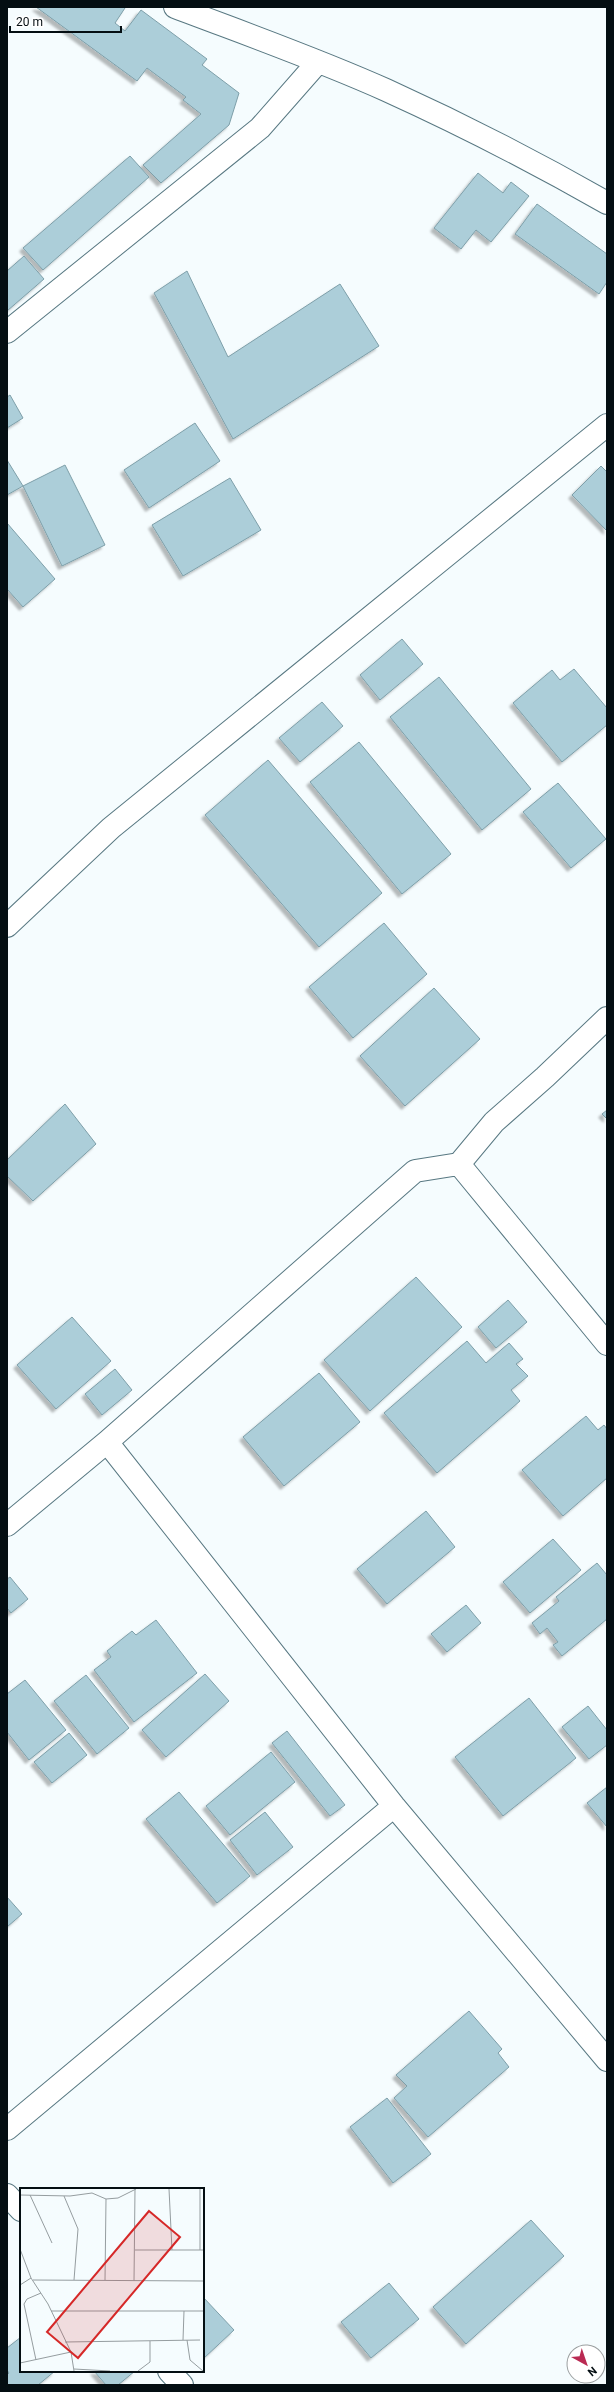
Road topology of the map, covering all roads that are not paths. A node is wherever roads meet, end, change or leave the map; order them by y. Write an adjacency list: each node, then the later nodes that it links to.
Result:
1 (175, 7): 2 (street)
2 (318, 62): 3 (street); 4 (street)
3 (607, 203)
4 (7, 332)
5 (607, 425): 6 (street)
6 (7, 926)
7 (607, 1018): 8 (street)
8 (459, 1164): 9 (street); 10 (street)
9 (607, 1344)
10 (106, 1442): 11 (street); 12 (street)
11 (7, 1525)
12 (394, 1806): 13 (street); 14 (street)
13 (607, 2060)
14 (7, 2129)
15 (7, 2194): 16 (street)
16 (20, 2209)
17 (170, 2372): 18 (street)
18 (182, 2385)

